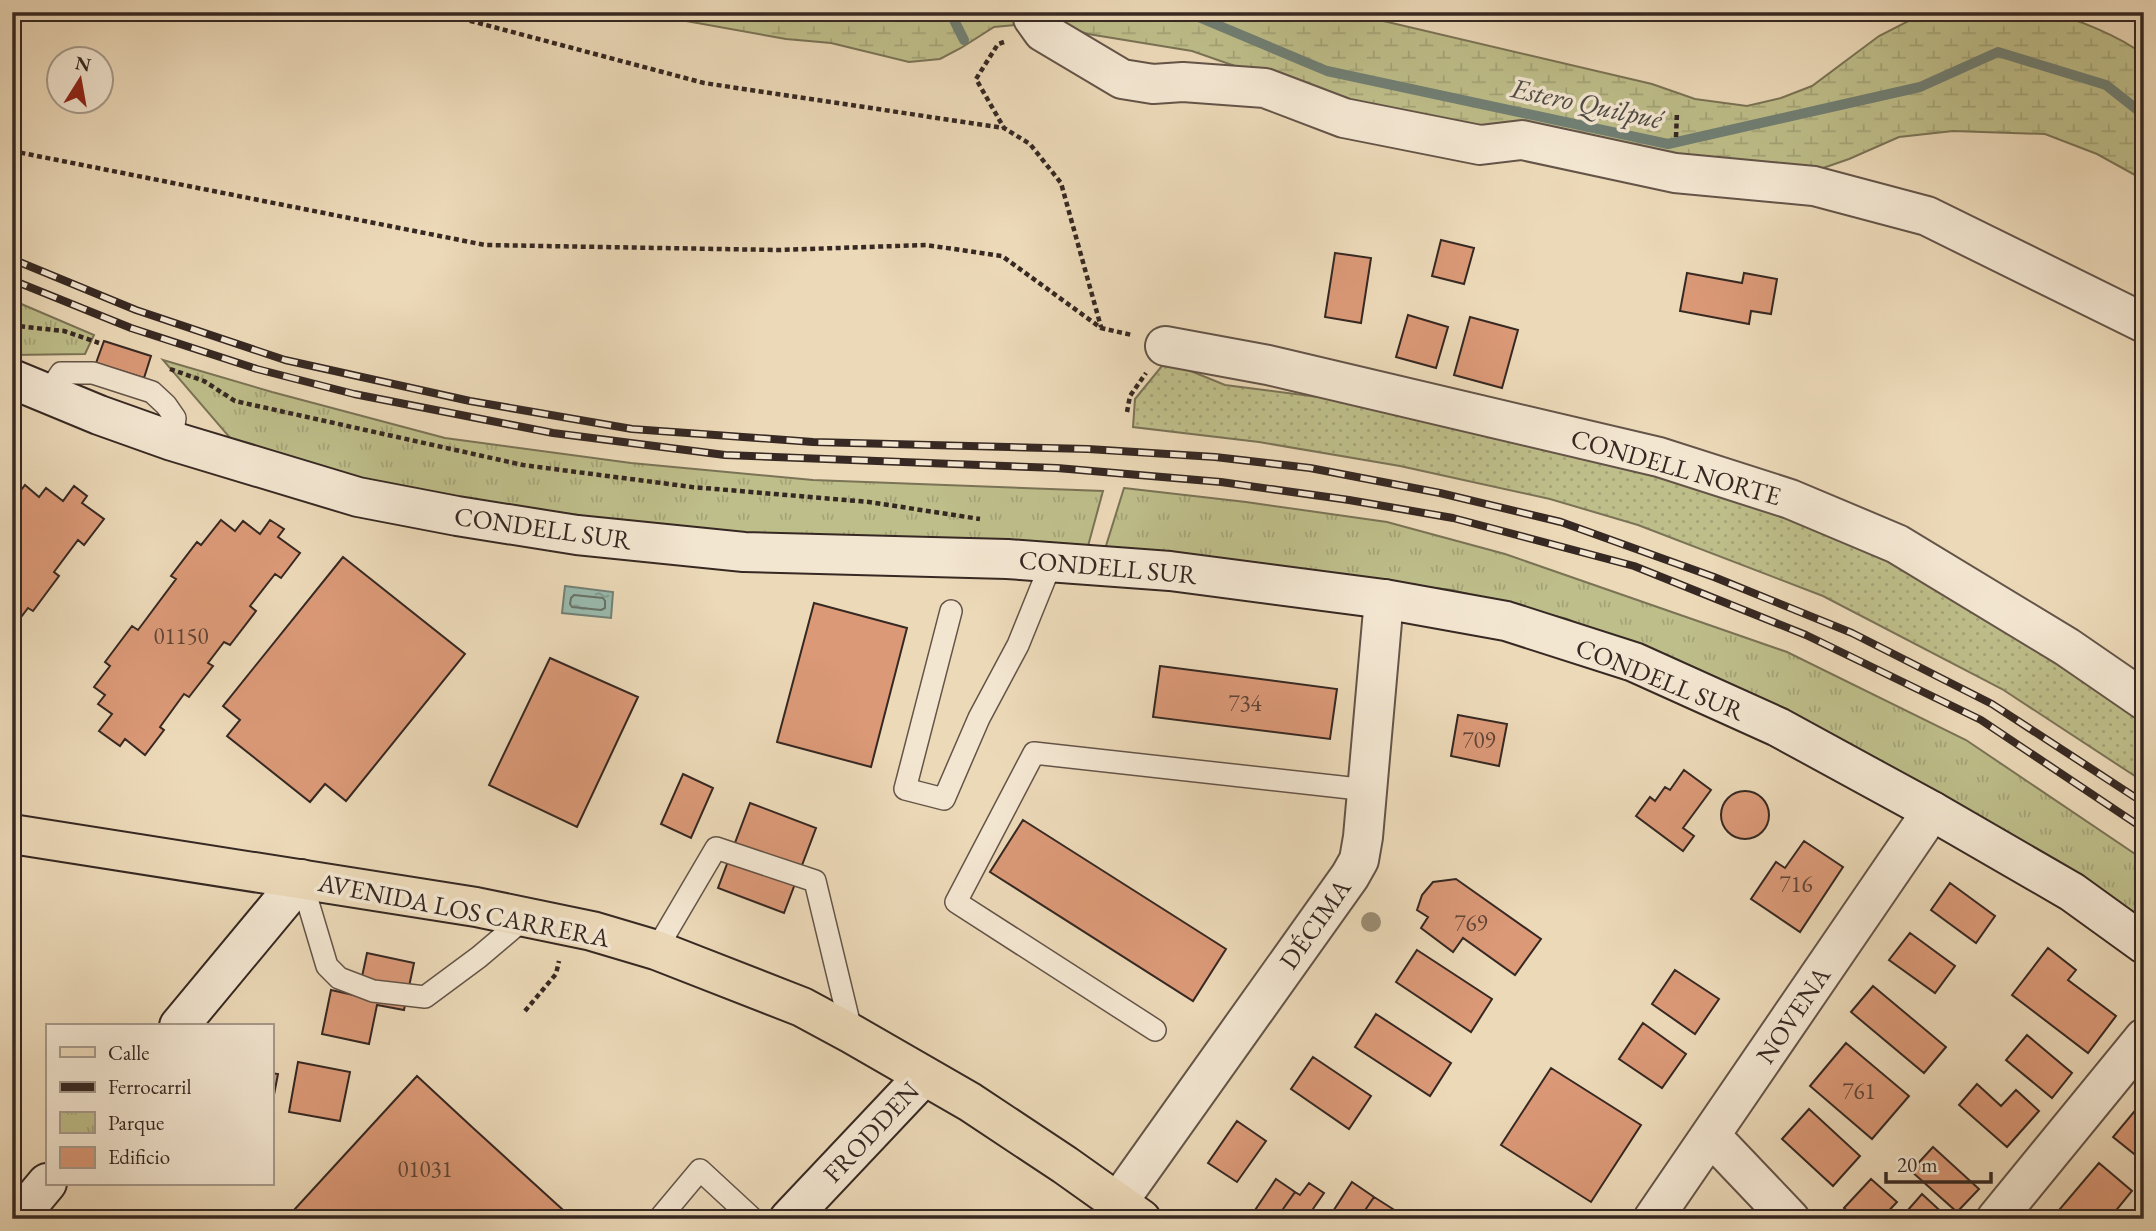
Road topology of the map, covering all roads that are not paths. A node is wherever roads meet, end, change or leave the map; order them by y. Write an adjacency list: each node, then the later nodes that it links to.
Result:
1 (1037, 21): 2 (street)
2 (2144, 323)
3 (1165, 346): 8 (street, CONDELL NORTE)
4 (12, 379): 5 (street, CONDELL SUR)
5 (1052, 561): 6 (street, CONDELL SUR); 7 (lane)
6 (1384, 599): 9 (street, DÉCIMA); 10 (street, CONDELL SUR)
7 (951, 611)
8 (2144, 700)
9 (1368, 790): 17 (lane); 23 (street, DÉCIMA)
10 (1932, 811): 14 (street, CONDELL SUR); 21 (street, NOVENA)
11 (12, 834): 12 (main road, AVENIDA LOS CARRERA)
12 (301, 879): 13 (main road, AVENIDA LOS CARRERA); 13 (lane); 16 (street)
13 (525, 918): 15 (main road, AVENIDA LOS CARRERA)
14 (2144, 944)
15 (656, 950): 18 (main road, AVENIDA LOS CARRERA); 18 (lane)
16 (182, 1024)
17 (1155, 1030)
18 (852, 1034): 20 (main road, AVENIDA LOS CARRERA)
19 (2144, 1038): 30 (street)
20 (924, 1076): 23 (main road, AVENIDA LOS CARRERA); 27 (street, FRODDEN)
21 (1710, 1136): 28 (street, NOVENA); 29 (street)
22 (46, 1184): 24 (street)
23 (1129, 1210)
24 (17, 1219)
25 (659, 1219): 26 (lane)
26 (753, 1219)
27 (789, 1219)
28 (1653, 1219)
29 (1790, 1219)
30 (1996, 1219)

